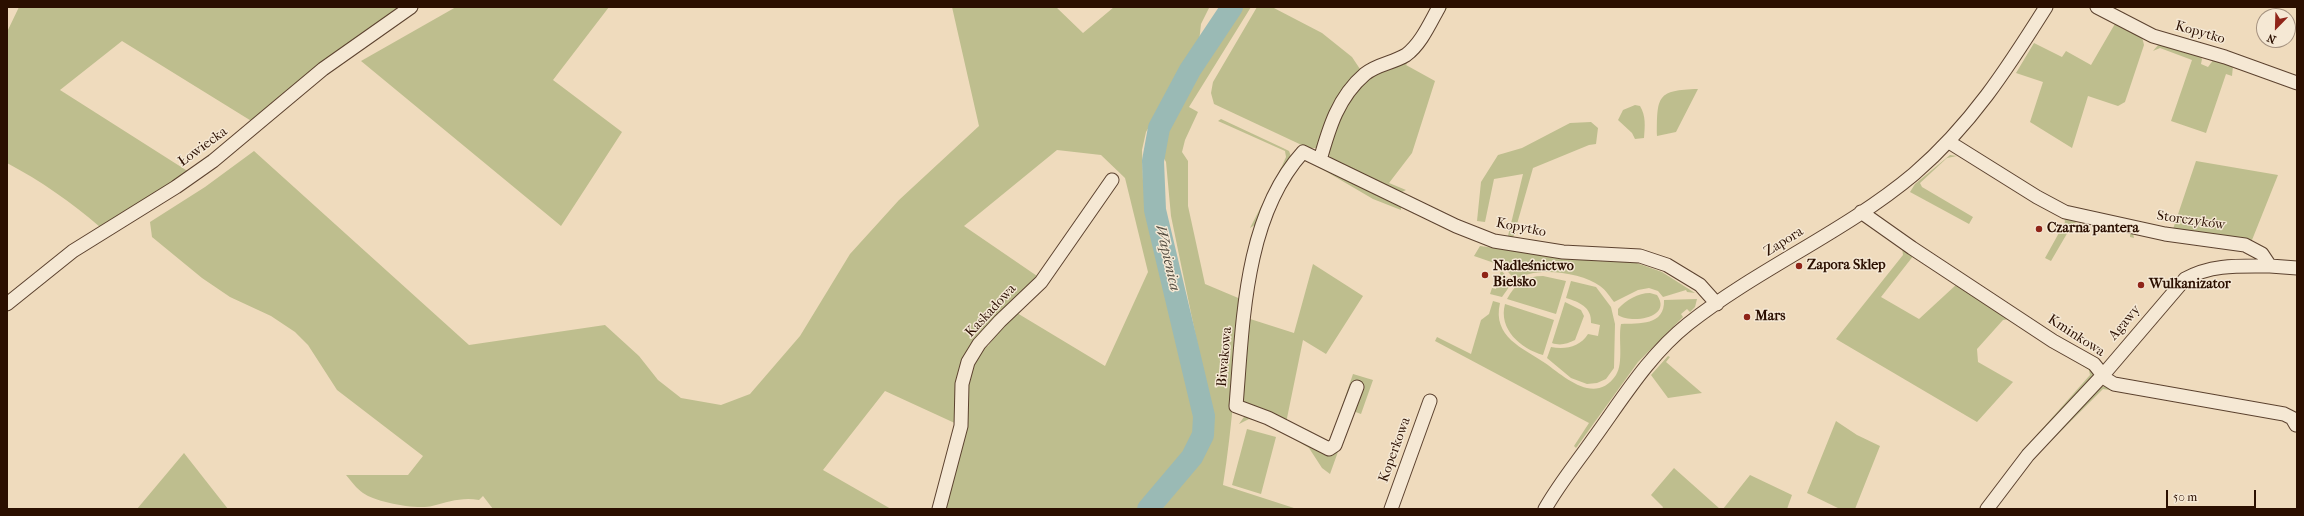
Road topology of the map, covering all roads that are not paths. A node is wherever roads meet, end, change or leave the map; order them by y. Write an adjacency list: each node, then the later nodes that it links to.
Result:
1 (411, 7): 13 (street, Łowiecka)
2 (1439, 7): 8 (street)
3 (2046, 7): 6 (street, Zapora)
4 (2097, 7): 5 (street, Kopytko)
5 (2297, 83)
6 (1949, 142): 10 (street, Zapora); 11 (street, Storczyków)
7 (1303, 152): 8 (street, Kopytko); 16 (street, Biwakowa)
8 (1320, 160): 14 (street, Kopytko)
9 (1112, 180): 19 (street, Kaskadowa)
10 (1861, 212): 14 (street, Zapora); 15 (street, Kminkowa)
11 (2270, 266): 12 (street); 15 (street, Agawy)
12 (2297, 268)
13 (7, 304)
14 (1717, 304): 21 (street, Zapora)
15 (2103, 375): 18 (street, Kminkowa); 22 (street, Agawy)
16 (1356, 387)
17 (1430, 401): 20 (street, Koperkowa)
18 (2296, 425)
19 (939, 509)
20 (1391, 509)
21 (1545, 509)
22 (1987, 509)

